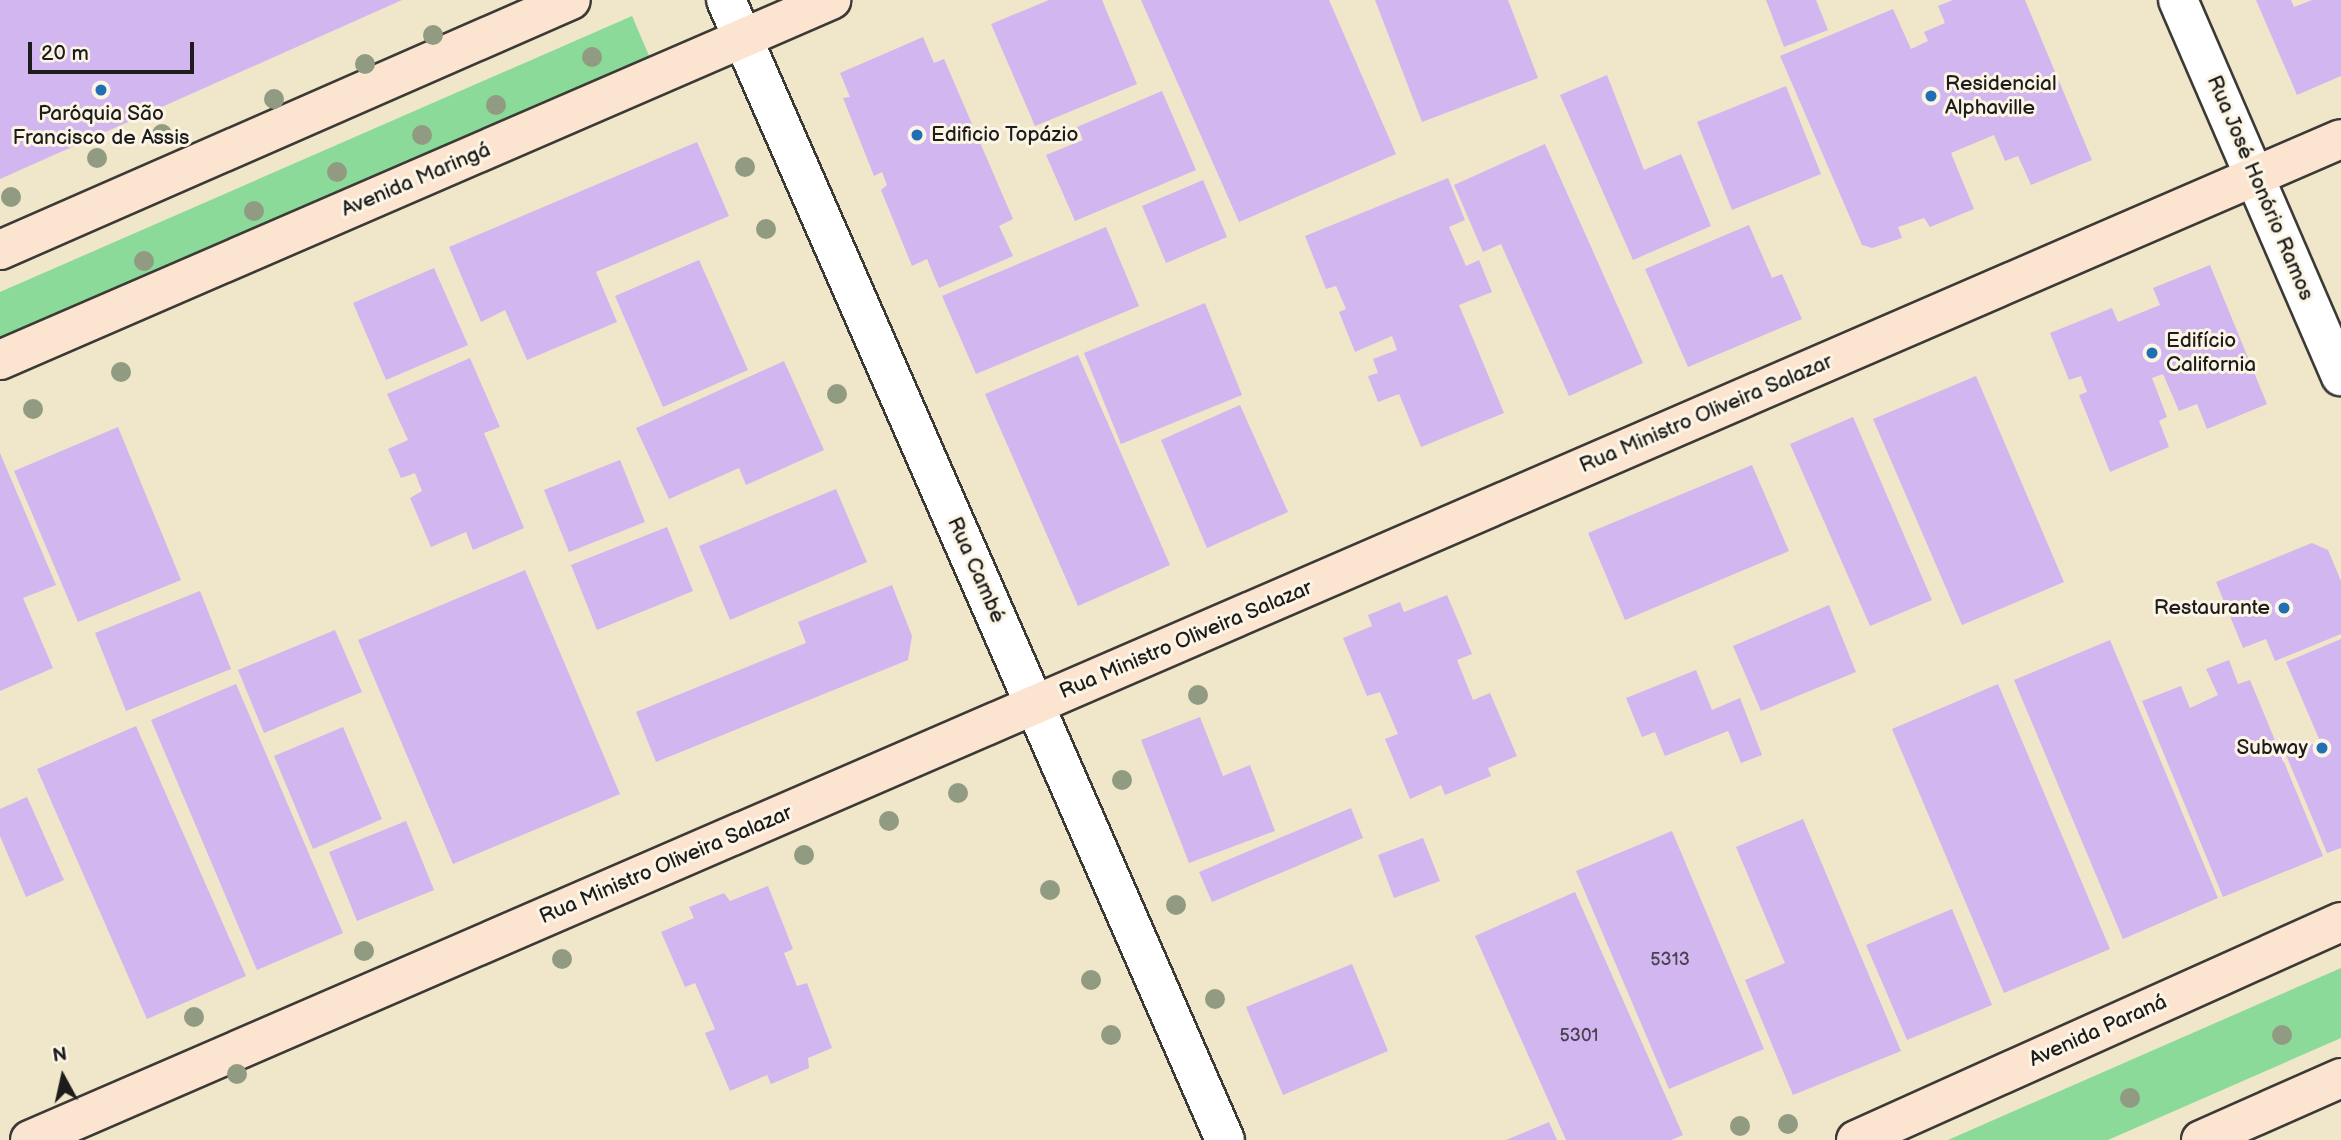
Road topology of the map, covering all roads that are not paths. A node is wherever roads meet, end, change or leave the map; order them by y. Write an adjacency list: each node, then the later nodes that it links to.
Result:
1 (571, 0): 8 (street)
2 (726, 0): 5 (street, Rua Cambé)
3 (831, 0): 5 (street, Avenida Maringá)
4 (2178, 0): 7 (street, Rua José Honório Ramos)
5 (743, 38): 9 (street, Avenida Maringá); 11 (street, Rua Cambé)
6 (2341, 139): 7 (street, Rua Ministro Oliveira Salazar)
7 (2255, 176): 10 (street, Rua José Honório Ramos); 11 (street, Rua Ministro Oliveira Salazar)
8 (0, 250)
9 (0, 360)
10 (2341, 376)
11 (1036, 705): 14 (street, Rua Ministro Oliveira Salazar); 15 (street, Rua Cambé)
12 (2341, 922): 16 (street, Avenida Paraná)
13 (2341, 1078): 17 (street)
14 (30, 1140)
15 (1224, 1140)
16 (1856, 1140)
17 (2201, 1140)

